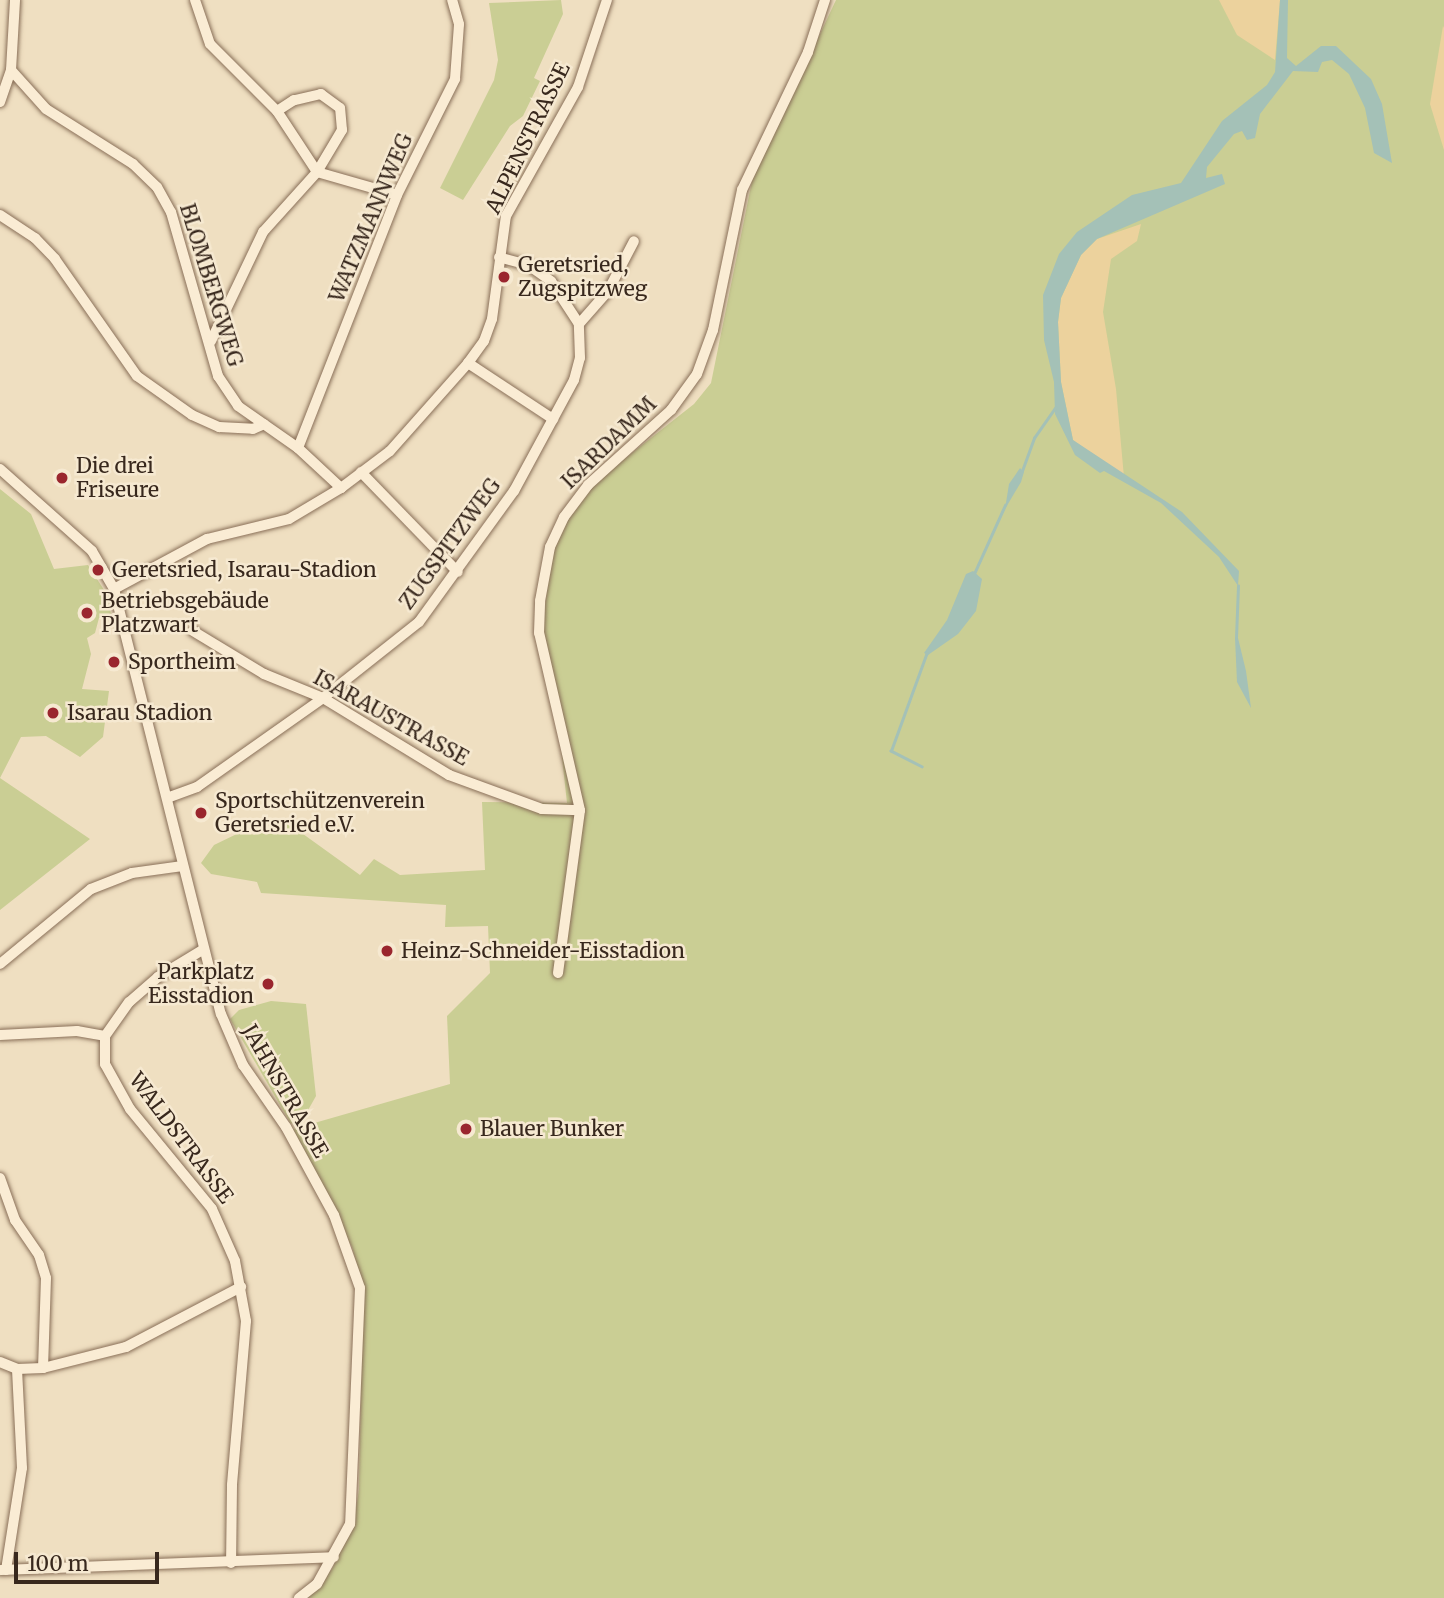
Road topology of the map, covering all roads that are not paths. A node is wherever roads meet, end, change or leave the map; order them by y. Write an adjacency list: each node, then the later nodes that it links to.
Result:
1 (15, 0): 6 (street)
2 (195, 0): 8 (street)
3 (452, 0): 10 (street, WATZMANNWEG)
4 (607, 0): 13 (street, ALPENSTRASSE)
5 (825, 0): 28 (street, ISARDAMM)
6 (11, 70): 7 (street); 15 (street, BLOMBERGWEG)
7 (0, 102)
8 (276, 111): 9 (street); 9 (street)
9 (317, 172): 10 (street); 15 (street)
10 (397, 195): 19 (street, WATZMANNWEG)
11 (0, 215): 18 (street)
12 (634, 241): 14 (street)
13 (499, 257): 14 (street); 16 (street, ALPENSTRASSE)
14 (579, 324): 17 (street, ZUGSPITZWEG)
15 (211, 341): 18 (street, BLOMBERGWEG)
16 (468, 363): 17 (street); 21 (street, ALPENSTRASSE)
17 (553, 419): 23 (street, ZUGSPITZWEG)
18 (264, 424): 19 (street, BLOMBERGWEG)
19 (298, 448): 22 (street, BLOMBERGWEG)
20 (0, 469): 24 (street, JAHNSTRASSE)
21 (361, 472): 22 (street, ALPENSTRASSE); 23 (street)
22 (341, 488): 24 (street, ALPENSTRASSE)
23 (457, 572): 26 (street, ZUGSPITZWEG)
24 (114, 589): 27 (street, JAHNSTRASSE)
25 (193, 631): 26 (street, ISARAUSTRASSE)
26 (323, 698): 27 (street, ZUGSPITZWEG); 28 (street, ISARAUSTRASSE)
27 (167, 798): 29 (street, JAHNSTRASSE)
28 (580, 810): 32 (street, ISARDAMM)
29 (183, 866): 30 (street, JAHNSTRASSE); 31 (street)
30 (204, 949): 34 (street); 40 (street, JAHNSTRASSE)
31 (0, 964)
32 (558, 973)
33 (0, 1035): 34 (street)
34 (105, 1035): 36 (street, WALDSTRASSE)
35 (0, 1178): 38 (street)
36 (241, 1287): 38 (street); 41 (street, WALDSTRASSE)
37 (0, 1362): 39 (street)
38 (43, 1368): 39 (street)
39 (16, 1369): 42 (street)
40 (334, 1557): 41 (street); 43 (street, JAHNSTRASSE)
41 (231, 1563): 42 (street)
42 (3, 1570)
43 (299, 1598)

